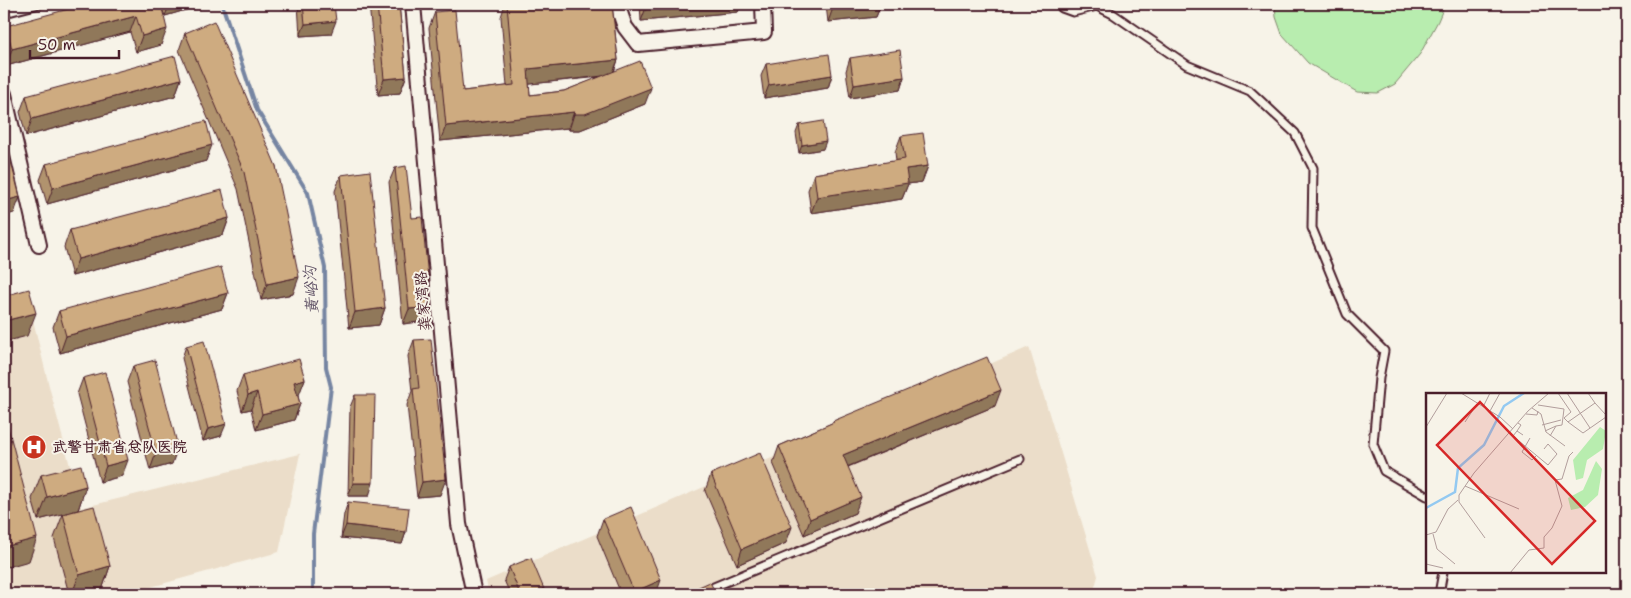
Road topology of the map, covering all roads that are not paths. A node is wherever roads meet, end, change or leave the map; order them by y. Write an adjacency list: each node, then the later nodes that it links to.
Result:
1 (89, 4): 6 (street)
2 (413, 4): 13 (street, 龚家湾路)
3 (616, 4): 4 (street)
4 (763, 4)
5 (1062, 4): 11 (lane)
6 (50, 9): 7 (street)
7 (4, 26)
8 (4, 94): 9 (street)
9 (39, 245)
10 (1020, 459): 14 (lane)
11 (1426, 495)
12 (1443, 573): 15 (lane)
13 (474, 594)
14 (698, 594)
15 (1439, 594)

